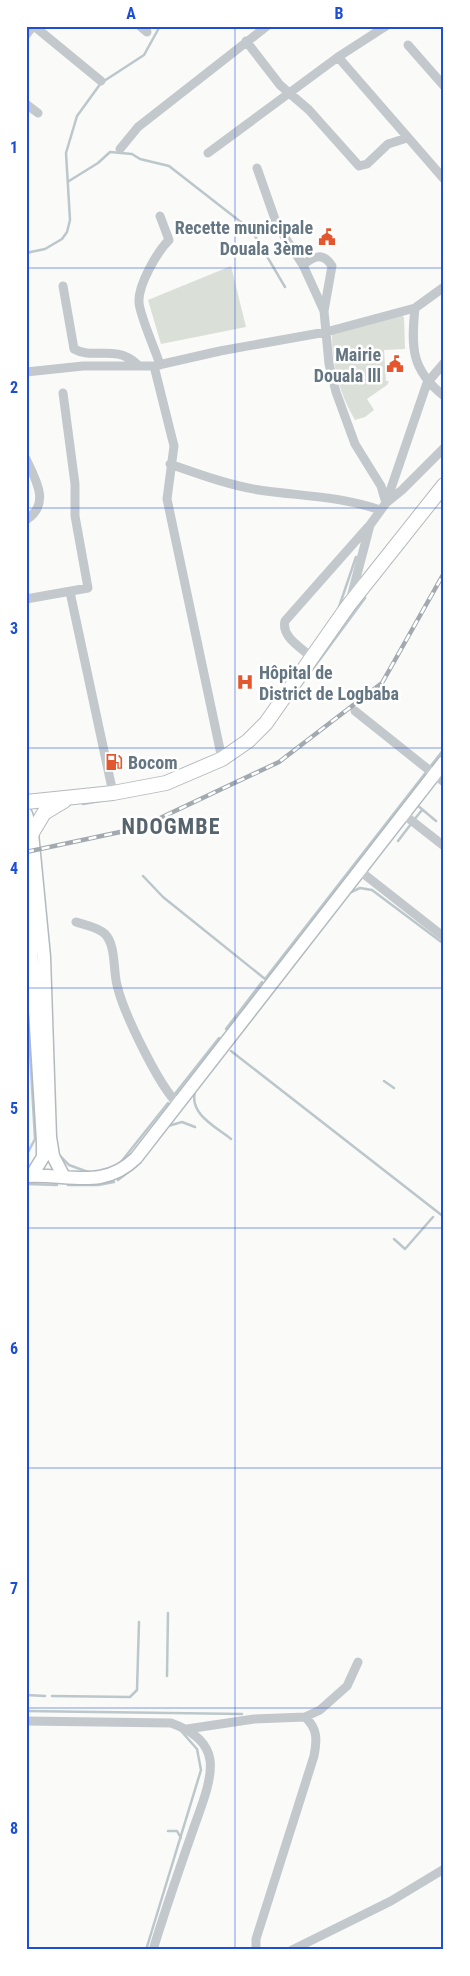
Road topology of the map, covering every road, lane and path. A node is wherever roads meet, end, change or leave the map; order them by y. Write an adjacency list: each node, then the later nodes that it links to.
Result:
1 (34, 26): 4 (street); 8 (street)
2 (267, 26): 5 (street)
3 (386, 26): 7 (street)
4 (26, 35)
5 (246, 41): 10 (street); 14 (street)
6 (408, 45): 9 (street)
7 (338, 57): 10 (street); 13 (street)
8 (100, 81)
9 (444, 86)
10 (290, 94): 13 (street); 15 (street)
11 (26, 104): 12 (street)
12 (38, 113)
13 (407, 138): 17 (street)
14 (120, 149)
15 (208, 153)
16 (257, 168): 19 (street)
17 (444, 178)
18 (160, 216): 27 (street)
19 (303, 265): 23 (street); 23 (street)
20 (63, 286): 26 (street)
21 (444, 287): 22 (street)
22 (415, 308): 24 (street); 29 (street)
23 (324, 311): 24 (street)
24 (326, 332): 27 (street); 36 (street)
25 (444, 363): 29 (street)
26 (137, 364): 27 (street); 28 (street)
27 (157, 365): 34 (street)
28 (26, 372)
29 (427, 383): 31 (street); 36 (street)
30 (63, 393): 39 (street)
31 (444, 396)
32 (444, 448): 36 (street)
33 (26, 459): 37 (street)
34 (170, 464): 36 (street); 44 (street)
35 (444, 486): 41 (main road)
36 (383, 507): 38 (street)
37 (26, 520)
38 (370, 525): 41 (street); 42 (street)
39 (70, 592): 40 (street); 47 (street)
40 (26, 599)
41 (348, 606): 42 (main road)
42 (311, 657): 44 (main road)
43 (355, 711): 46 (street)
44 (222, 759): 47 (main road)
45 (444, 762): 46 (street)
46 (439, 778): 51 (street)
47 (113, 793): 48 (main road)
48 (71, 798): 49 (main road); 52 (main road)
49 (52, 800): 50 (main road); 52 (street)
50 (26, 802)
51 (403, 814): 53 (street); 55 (street)
52 (29, 823): 60 (street)
53 (444, 846)
54 (26, 862): 59 (street)
55 (360, 871): 57 (street); 58 (street)
56 (76, 922): 58 (street)
57 (444, 937)
58 (178, 1104): 60 (street)
59 (29, 1176): 60 (street)
60 (64, 1177)
61 (358, 1662): 62 (street)
62 (305, 1717): 64 (street); 67 (street)
63 (26, 1721): 64 (street)
64 (187, 1729): 66 (street)
65 (444, 1868): 68 (street)
66 (153, 1950)
67 (256, 1950)
68 (292, 1950)

